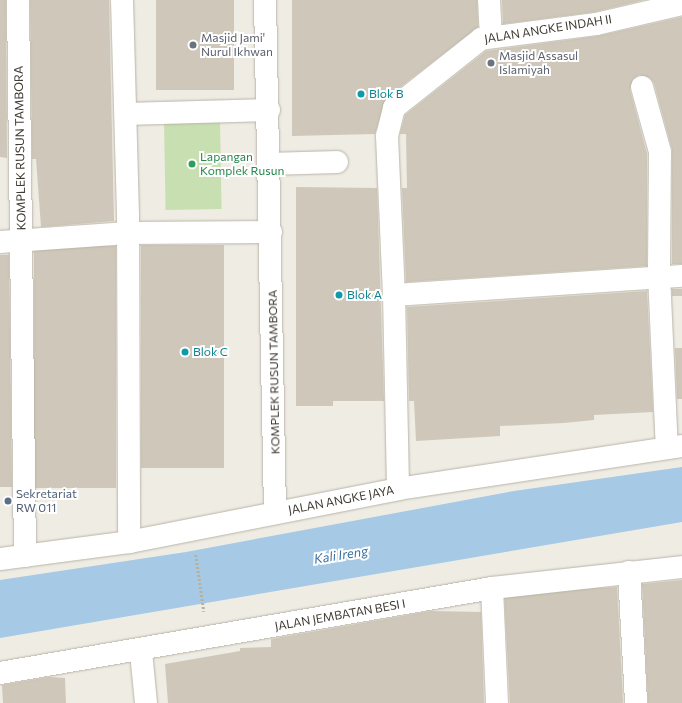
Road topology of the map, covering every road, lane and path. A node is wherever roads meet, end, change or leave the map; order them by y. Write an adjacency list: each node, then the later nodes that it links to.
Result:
1 (18, 0): 14 (street, KOMPLEK RUSUN TAMBORA)
2 (122, 0): 9 (street)
3 (265, 0): 8 (street, KOMPLEK RUSUN TAMBORA)
4 (489, 0): 6 (street)
5 (682, 4): 6 (street, JALAN ANGKE INDAH II)
6 (491, 36): 18 (street, JALAN ANGKE INDAH II)
7 (642, 86): 16 (street)
8 (269, 110): 9 (street); 11 (street, KOMPLEK RUSUN TAMBORA)
9 (126, 114): 13 (street)
10 (337, 162): 11 (street)
11 (270, 164): 12 (street, KOMPLEK RUSUN TAMBORA)
12 (271, 232): 13 (street, KOMPLEK RUSUN TAMBORA); 21 (street, KOMPLEK RUSUN TAMBORA)
13 (128, 233): 14 (street, KOMPLEK RUSUN TAMBORA); 22 (street)
14 (22, 238): 15 (street); 24 (street)
15 (0, 242)
16 (659, 275): 17 (street); 18 (street); 19 (street)
17 (682, 276)
18 (394, 295): 20 (street, JALAN ANGKE INDAH II)
19 (674, 447): 20 (street, JALAN ANGKE JAYA)
20 (398, 489): 21 (street, JALAN ANGKE JAYA)
21 (275, 512): 22 (street, JALAN ANGKE JAYA)
22 (129, 542): 24 (street, JALAN ANGKE JAYA)
23 (195, 552): 29 (path)
24 (25, 556): 25 (street, JALAN ANGKE JAYA)
25 (0, 559)
26 (682, 567): 27 (street, JALAN JEMBATAN BESI I)
27 (629, 572): 28 (street, JALAN JEMBATAN BESI I); 34 (street)
28 (492, 588): 30 (street, JALAN JEMBATAN BESI I); 33 (street)
29 (205, 613)
30 (141, 652): 31 (street, JALAN JEMBATAN BESI I); 32 (street)
31 (0, 673)
32 (146, 703)
33 (497, 703)
34 (636, 703)

